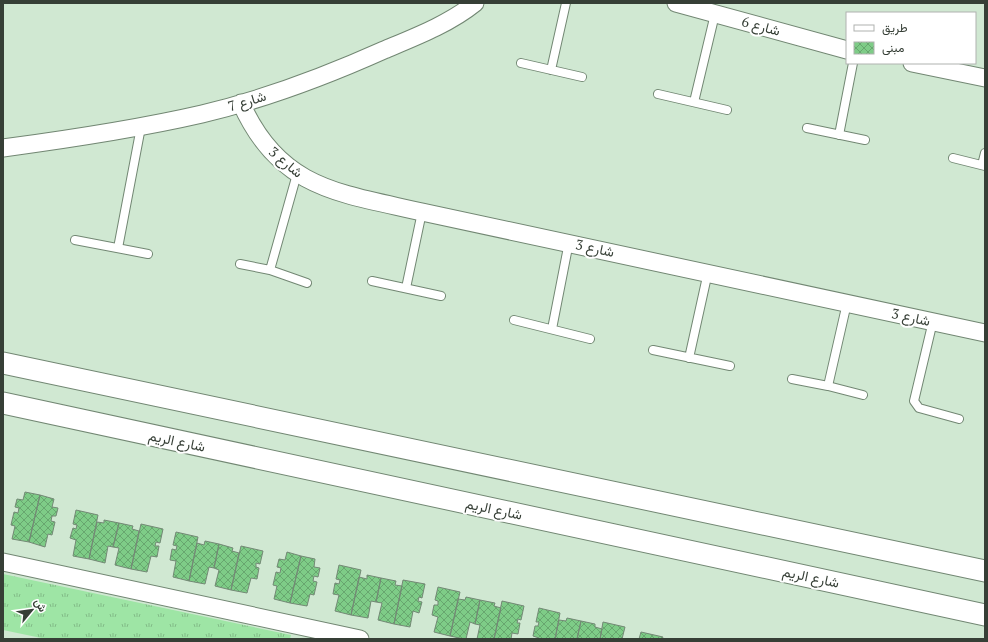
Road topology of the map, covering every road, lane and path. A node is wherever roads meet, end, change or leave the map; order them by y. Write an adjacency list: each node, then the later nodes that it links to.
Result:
1 (475, 3): 14 (street, شارع 7)
2 (566, 3): 9 (lane)
3 (676, 3): 4 (street, شارع 6)
4 (715, 14): 5 (street, شارع 6); 13 (lane)
5 (846, 50)
6 (521, 63): 9 (lane)
7 (853, 64): 18 (lane)
8 (917, 64): 11 (street)
9 (551, 70): 10 (lane)
10 (582, 77)
11 (985, 78)
12 (658, 94): 13 (lane)
13 (694, 102): 15 (lane)
14 (241, 103): 16 (street, شارع 7); 24 (street, شارع 3)
15 (727, 110)
16 (141, 127): 20 (street, شارع 7); 28 (lane)
17 (807, 128): 18 (lane)
18 (839, 135): 19 (lane)
19 (865, 140)
20 (3, 148)
21 (985, 153): 23 (lane)
22 (953, 158): 23 (lane)
23 (984, 166)
24 (297, 174): 25 (street, شارع 3); 31 (lane)
25 (422, 212): 27 (street, شارع 3); 35 (lane)
26 (75, 240): 28 (lane)
27 (569, 242): 32 (street, شارع 3); 40 (lane)
28 (118, 248): 29 (lane)
29 (148, 254)
30 (240, 264): 31 (lane)
31 (270, 270): 34 (lane)
32 (708, 272): 37 (street, شارع 3); 44 (lane)
33 (372, 282): 35 (lane)
34 (307, 283)
35 (406, 288): 36 (lane)
36 (441, 296)
37 (847, 303): 39 (street, شارع 3); 48 (lane)
38 (514, 320): 40 (lane)
39 (933, 321): 41 (street, شارع 3); 51 (lane)
40 (552, 329): 42 (lane)
41 (985, 333)
42 (590, 339)
43 (653, 350): 44 (lane)
44 (689, 358): 46 (lane)
45 (3, 363): 53 (street)
46 (730, 366)
47 (792, 379): 48 (lane)
48 (828, 386): 49 (lane)
49 (863, 395)
50 (3, 403): 54 (street, شارع الريم)
51 (958, 419)
52 (3, 562): 55 (street)
53 (985, 571)
54 (985, 615)
55 (304, 633): 56 (street)
56 (360, 639)

